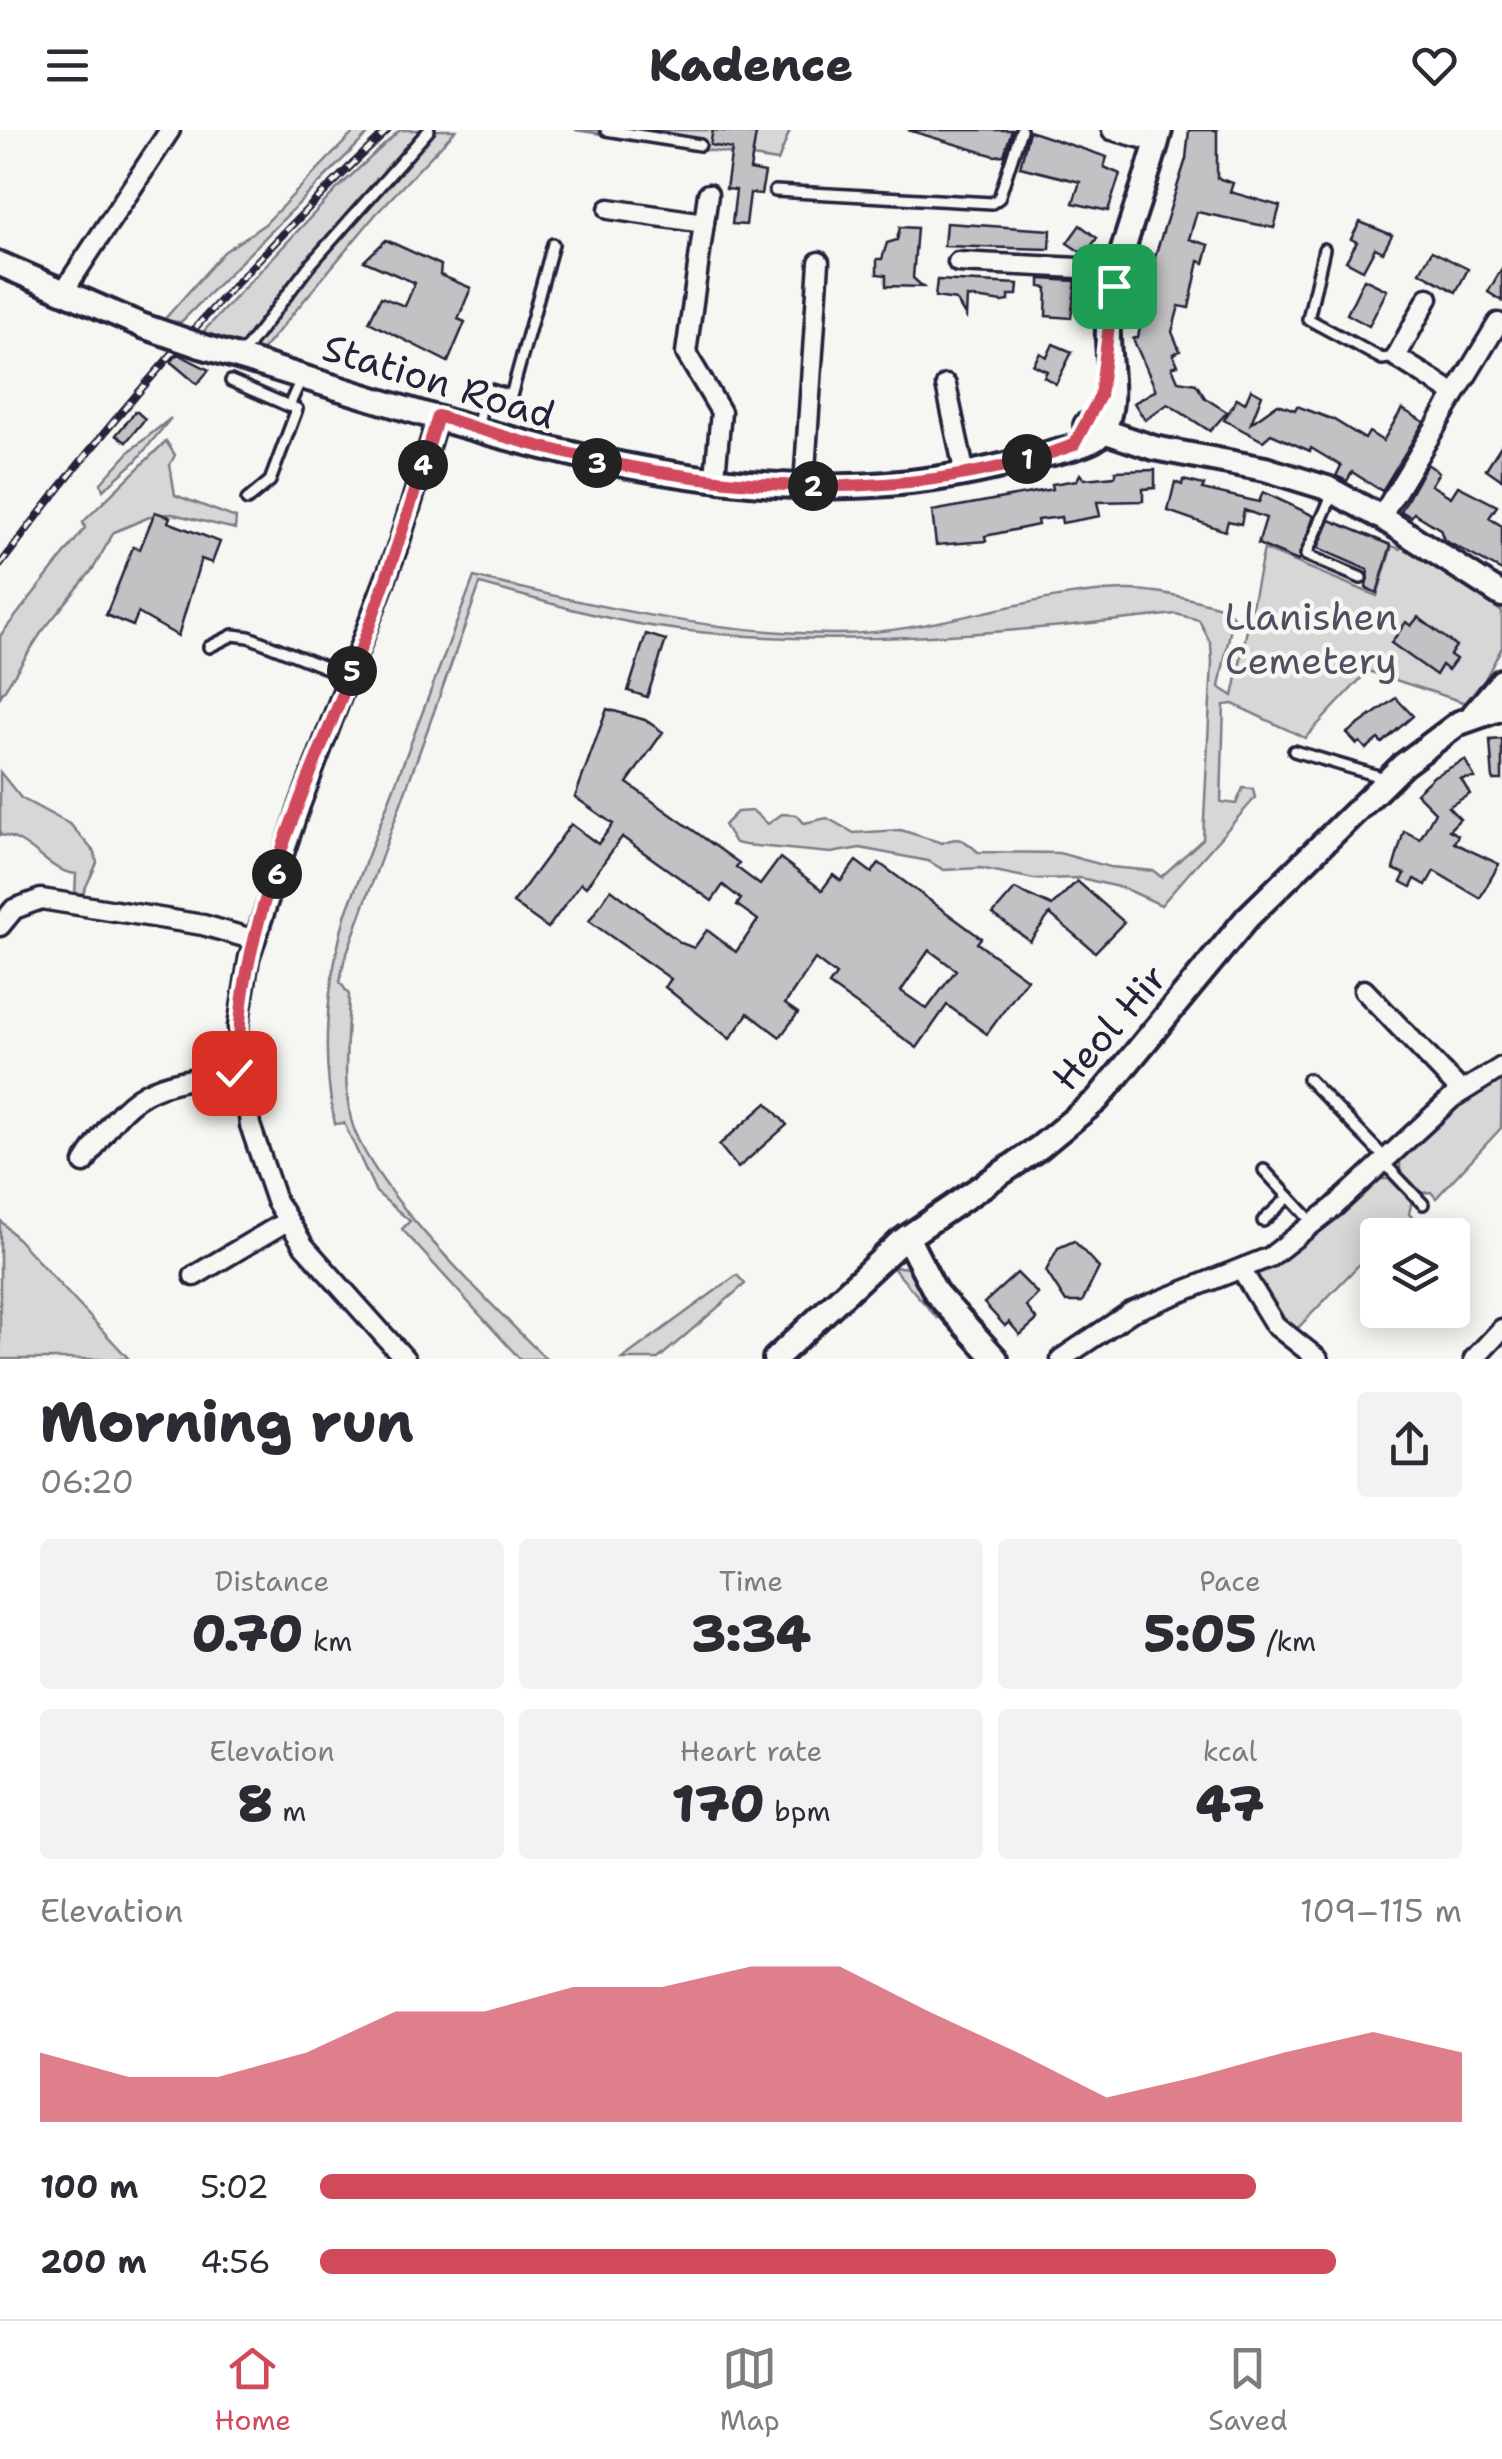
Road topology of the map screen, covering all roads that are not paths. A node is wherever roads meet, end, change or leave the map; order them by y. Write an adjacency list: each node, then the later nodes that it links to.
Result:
1 (170, 130): 18 (street)
2 (430, 130): 21 (lane)
3 (606, 130): 7 (lane)
4 (1021, 130): 8 (lane)
5 (1112, 130): 6 (street)
6 (1159, 136): 17 (main road)
7 (700, 145)
8 (775, 191)
9 (708, 194): 11 (street)
10 (609, 210): 11 (street)
11 (704, 223): 32 (street)
12 (553, 244): 29 (lane)
13 (1324, 248): 22 (lane)
14 (819, 262): 33 (street)
15 (958, 262): 17 (street)
16 (0, 264): 18 (main road, Station Road)
17 (1118, 270): 30 (main road)
18 (62, 292): 21 (main road, Station Road, bridge)
19 (1428, 298): 22 (street)
20 (1498, 323): 26 (street)
21 (241, 357): 23 (main road, Station Road)
22 (1396, 357): 26 (street)
23 (303, 375): 27 (lane); 28 (main road, Station Road)
24 (231, 380): 27 (lane)
25 (946, 385): 31 (street)
26 (1455, 394): 36 (street)
27 (289, 406): 35 (lane)
28 (438, 416): 29 (main road, Station Road); 40 (street)
29 (477, 430): 32 (main road, Station Road)
30 (1090, 434): 31 (main road, Station Road); 34 (main road, Station Road)
31 (965, 475): 33 (main road, Station Road)
32 (715, 476): 33 (main road, Station Road)
33 (804, 485)
34 (1334, 491): 36 (main road, Station Road); 37 (lane)
35 (247, 500)
36 (1380, 516): 38 (main road, Station Road)
37 (1361, 578)
38 (1502, 595)
39 (209, 646): 40 (lane)
40 (350, 678): 47 (street)
41 (1502, 681): 43 (main road, Heol Hir)
42 (1502, 708): 43 (main road, Heol Hir)
43 (1473, 715): 45 (main road, Heol Hir)
44 (1294, 751): 45 (lane)
45 (1387, 780): 61 (main road, Heol Hir)
46 (0, 926): 47 (street)
47 (255, 940): 50 (street)
48 (1364, 990): 52 (street)
49 (1502, 1067): 52 (street)
50 (240, 1072): 54 (street); 58 (street)
51 (1308, 1078): 53 (lane)
52 (1461, 1091): 53 (street)
53 (1386, 1161): 57 (lane); 60 (street)
54 (84, 1163)
55 (1264, 1170): 56 (lane)
56 (1289, 1197): 59 (lane); 60 (lane)
57 (1423, 1204)
58 (287, 1221): 63 (street); 65 (street)
59 (1263, 1221)
60 (1314, 1224): 62 (street)
61 (907, 1237): 68 (main road, Heol Hir); 69 (main road)
62 (1242, 1271): 70 (street); 71 (street)
63 (194, 1276)
64 (1502, 1330): 72 (street)
65 (391, 1344): 66 (street); 67 (street)
66 (376, 1359)
67 (405, 1359)
68 (775, 1359)
69 (996, 1359)
70 (1061, 1359)
71 (1318, 1359)
72 (1474, 1359)

